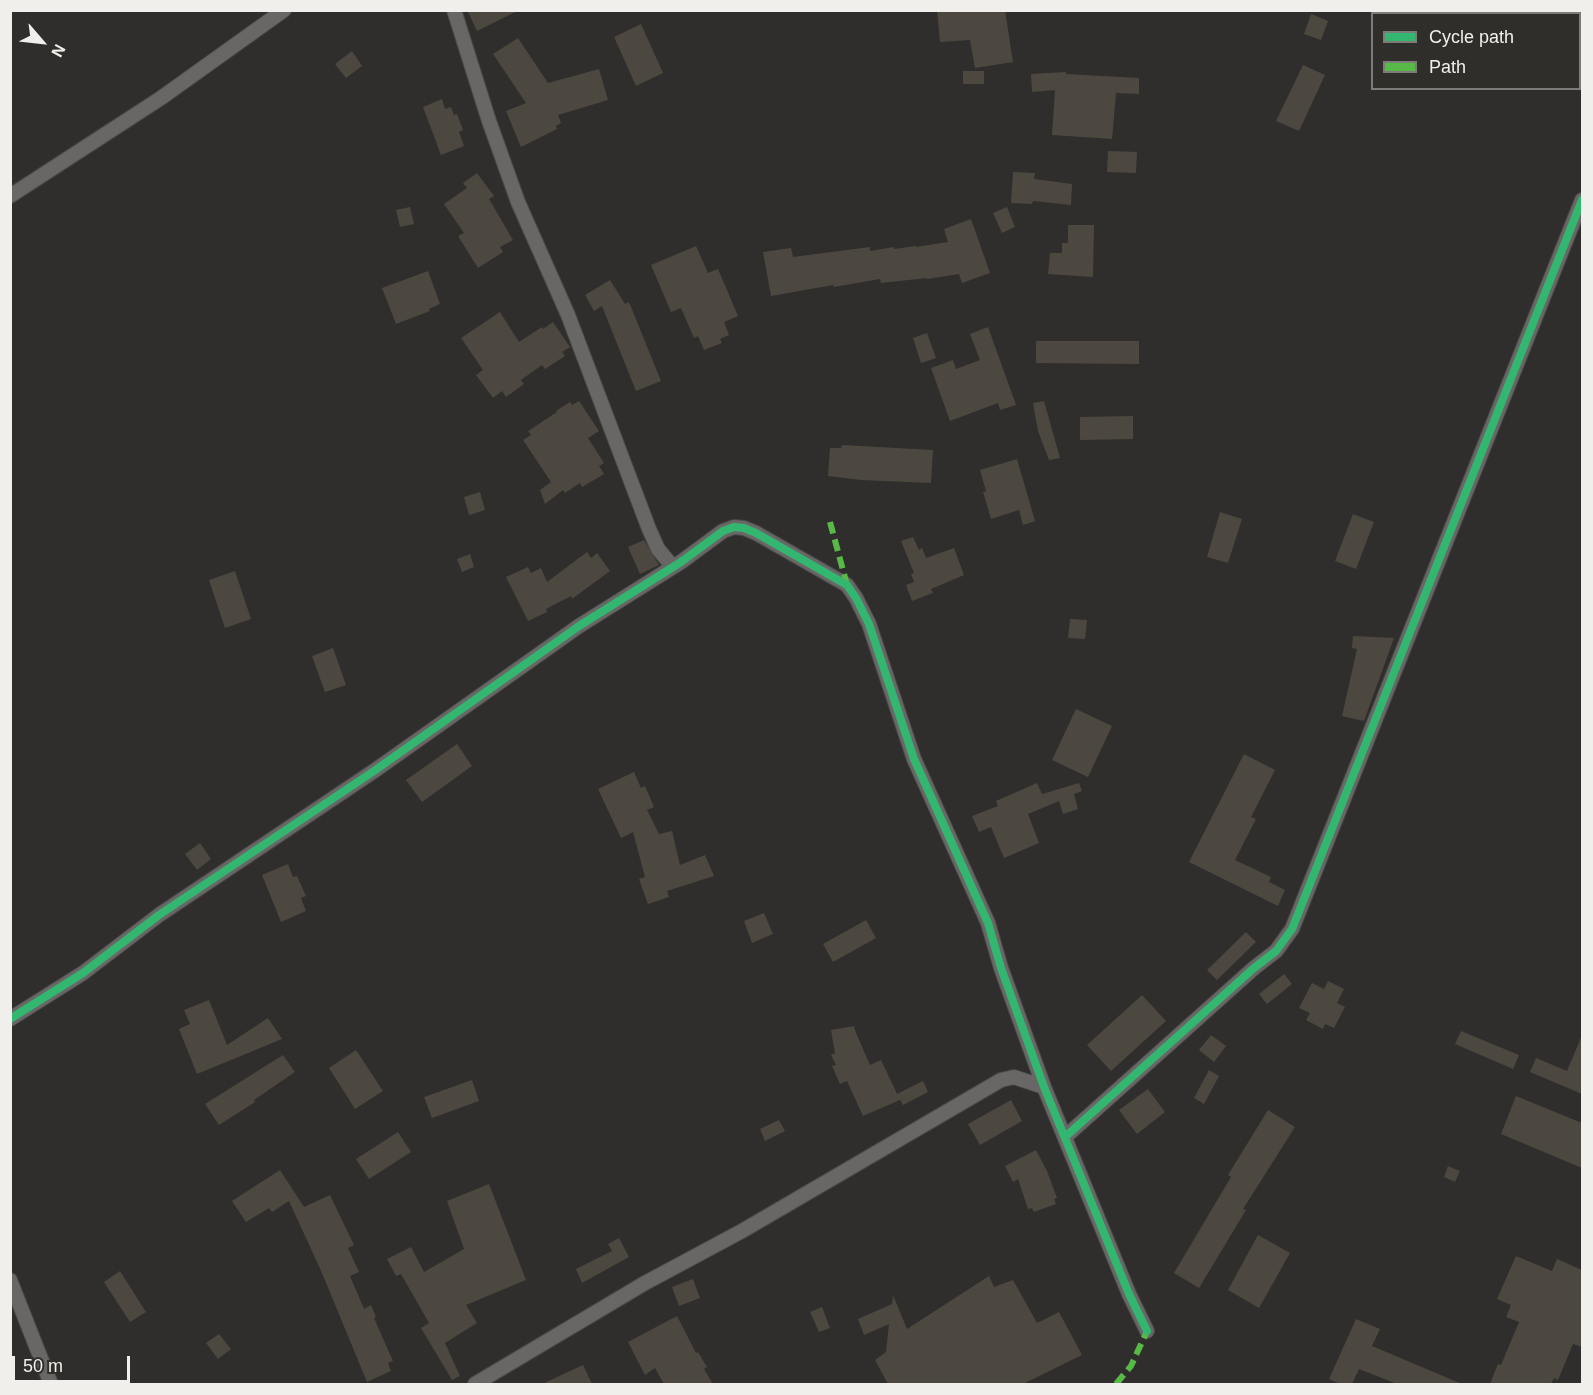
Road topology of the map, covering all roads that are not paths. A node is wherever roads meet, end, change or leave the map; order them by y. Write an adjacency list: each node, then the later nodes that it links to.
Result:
1 (284, 10): 3 (street)
2 (454, 10): 5 (street)
3 (10, 196)
4 (1582, 200): 8 (street)
5 (674, 567): 6 (street); 7 (street)
6 (10, 1019)
7 (1044, 1087): 8 (street); 12 (street)
8 (1065, 1137): 10 (street)
9 (10, 1280): 11 (street)
10 (1147, 1331)
11 (51, 1384)
12 (475, 1384)

